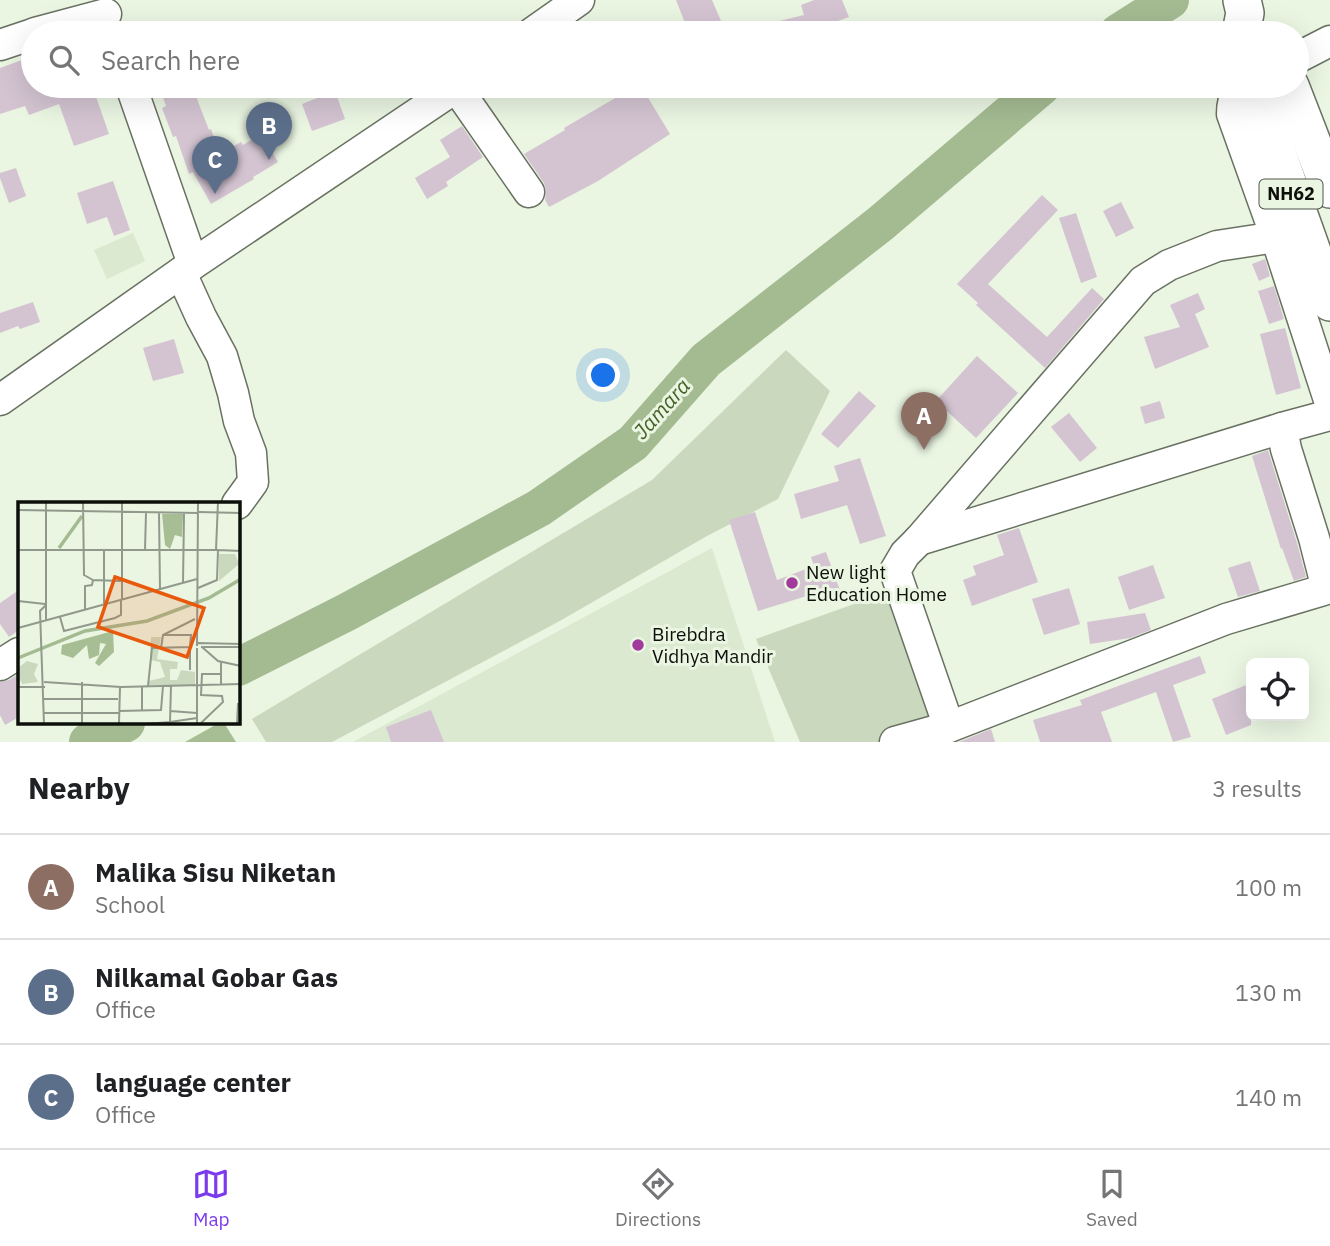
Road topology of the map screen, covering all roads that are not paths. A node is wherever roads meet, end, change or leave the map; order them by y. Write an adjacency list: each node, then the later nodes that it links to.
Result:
1 (579, 0): 4 (street)
2 (106, 16): 3 (street)
3 (86, 21)
4 (549, 21)
5 (21, 38): 7 (street)
6 (1330, 41): 8 (street)
7 (0, 45)
8 (1309, 52)
9 (135, 98): 18 (street)
10 (439, 98): 18 (street)
11 (465, 98): 16 (street)
12 (1234, 98): 17 (street)
13 (1257, 98): 19 (main road, NH62)
14 (1295, 98): 15 (main road, NH62)
15 (1330, 189)
16 (529, 192)
17 (1276, 237): 21 (street); 25 (street)
18 (187, 268): 20 (street); 24 (street)
19 (1330, 302)
20 (0, 400)
21 (1330, 403)
22 (1330, 415): 23 (street)
23 (1282, 428): 25 (street); 26 (street)
24 (238, 502)
25 (919, 540): 29 (street)
26 (1329, 592): 29 (street)
27 (18, 654): 28 (street)
28 (0, 665)
29 (949, 727): 30 (street)
30 (895, 742)

